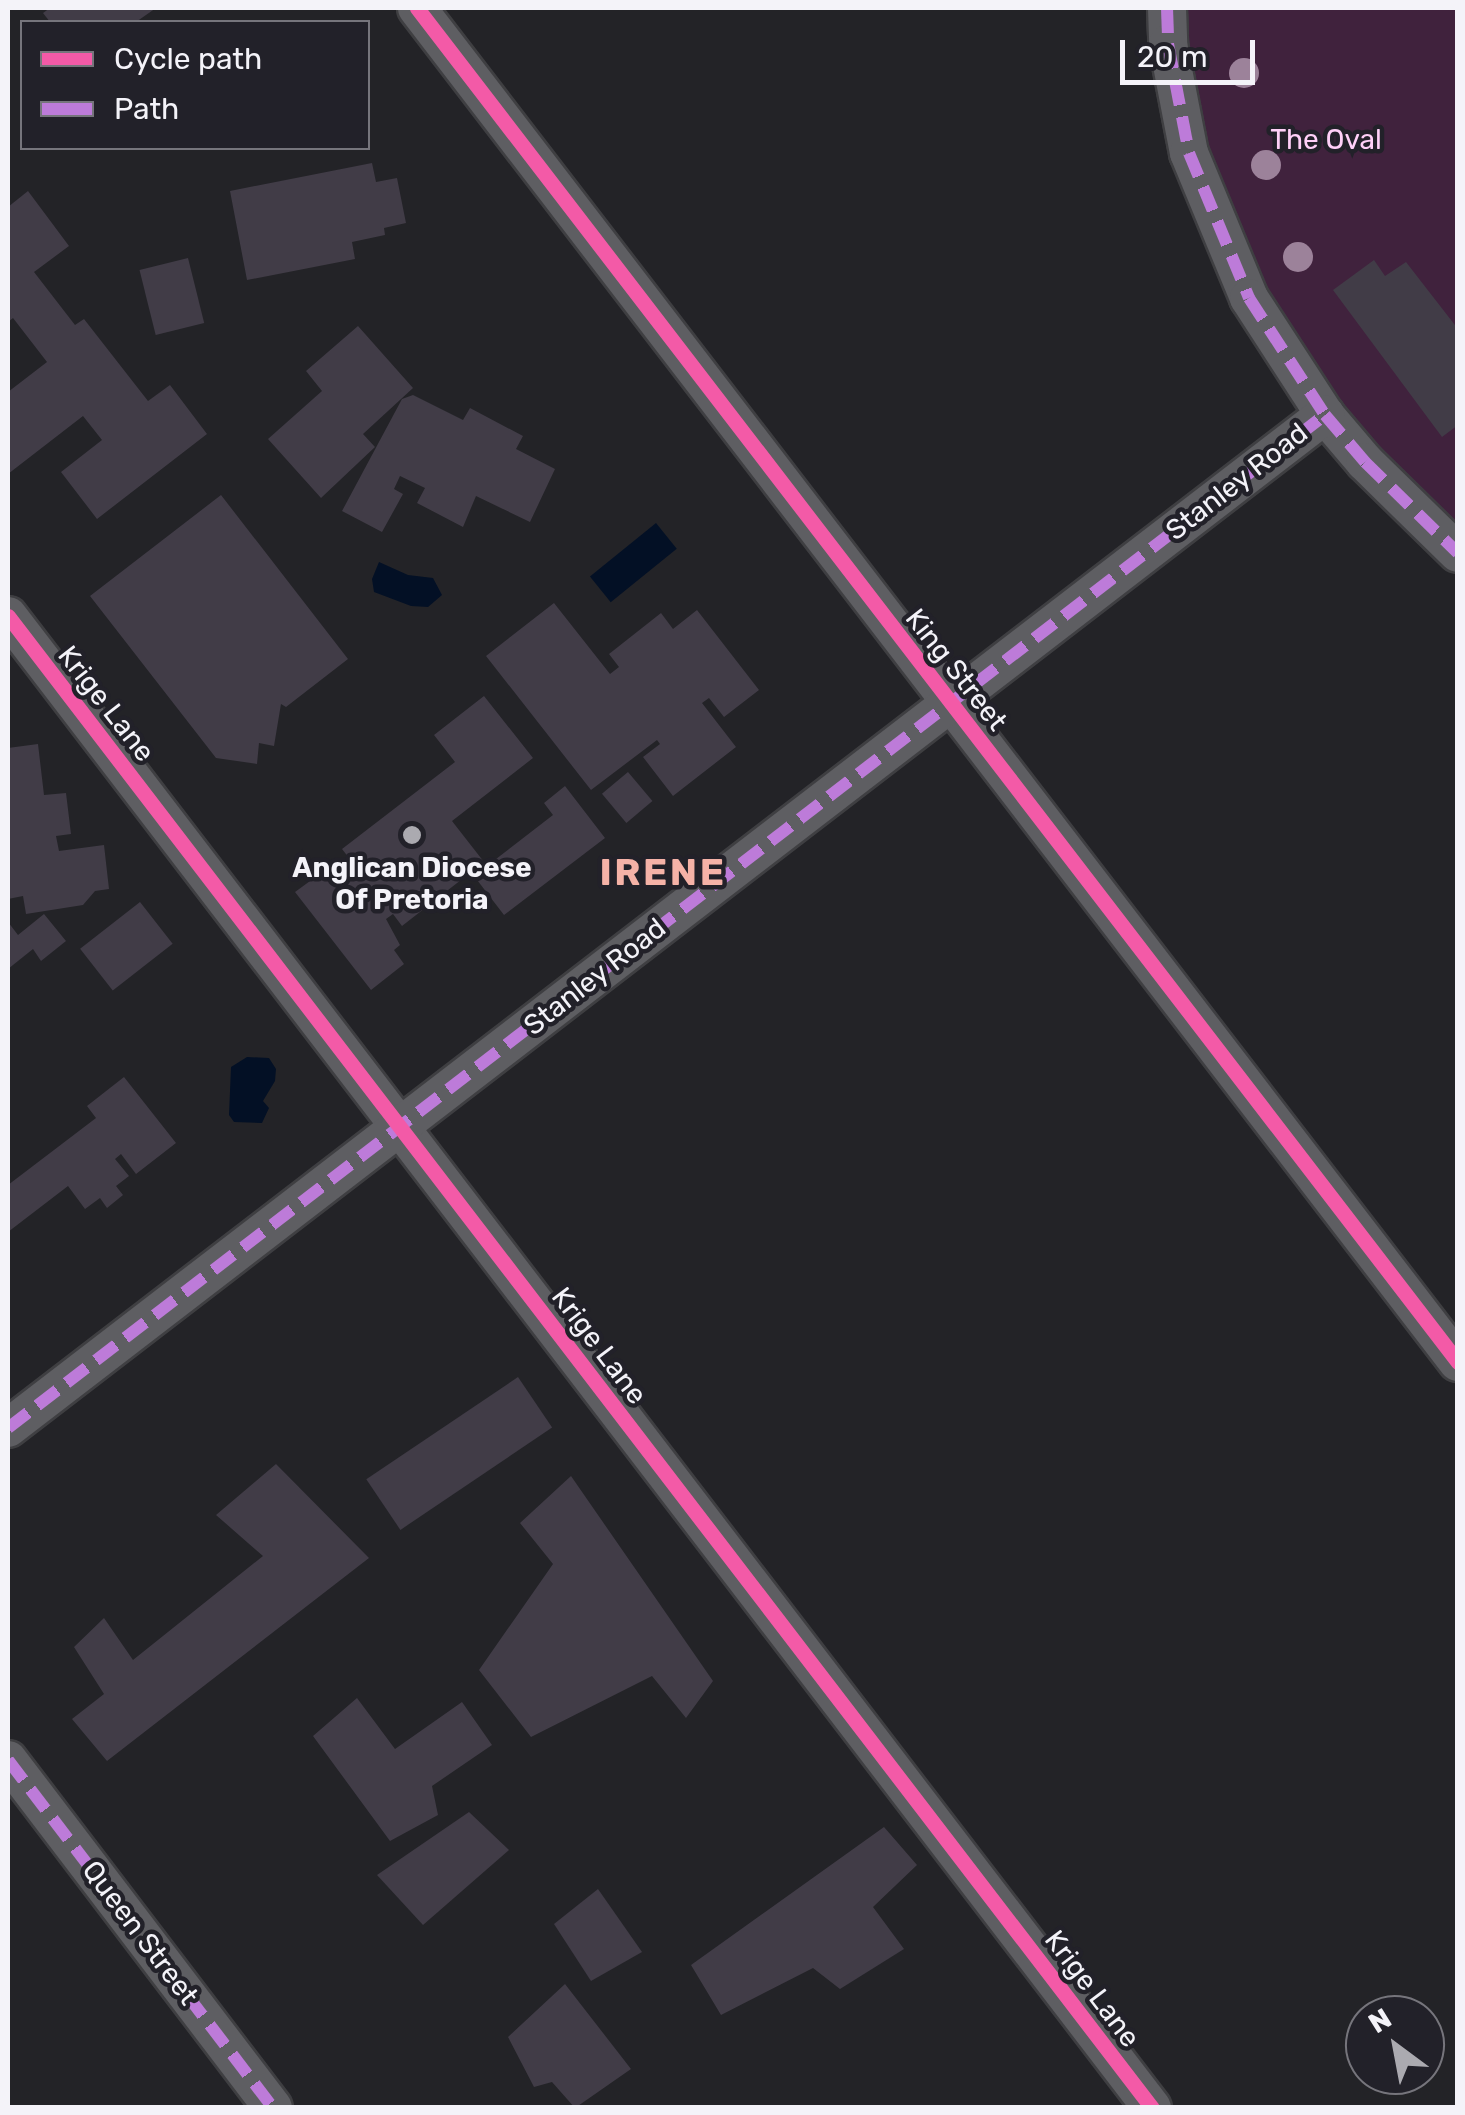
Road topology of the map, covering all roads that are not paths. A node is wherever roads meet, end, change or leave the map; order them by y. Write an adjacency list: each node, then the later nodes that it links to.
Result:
1 (416, 8): 6 (street, King Street)
2 (1167, 8): 3 (street)
3 (1325, 414): 4 (street); 6 (street, Stanley Road)
4 (1458, 553)
5 (8, 616): 7 (street, Krige Lane)
6 (950, 704): 7 (street, Stanley Road); 8 (street, King Street)
7 (400, 1127): 9 (street, Stanley Road); 12 (street, Krige Lane)
8 (1458, 1362)
9 (8, 1428)
10 (8, 1760): 11 (street, Queen Street)
11 (273, 2108)
12 (1152, 2108)

